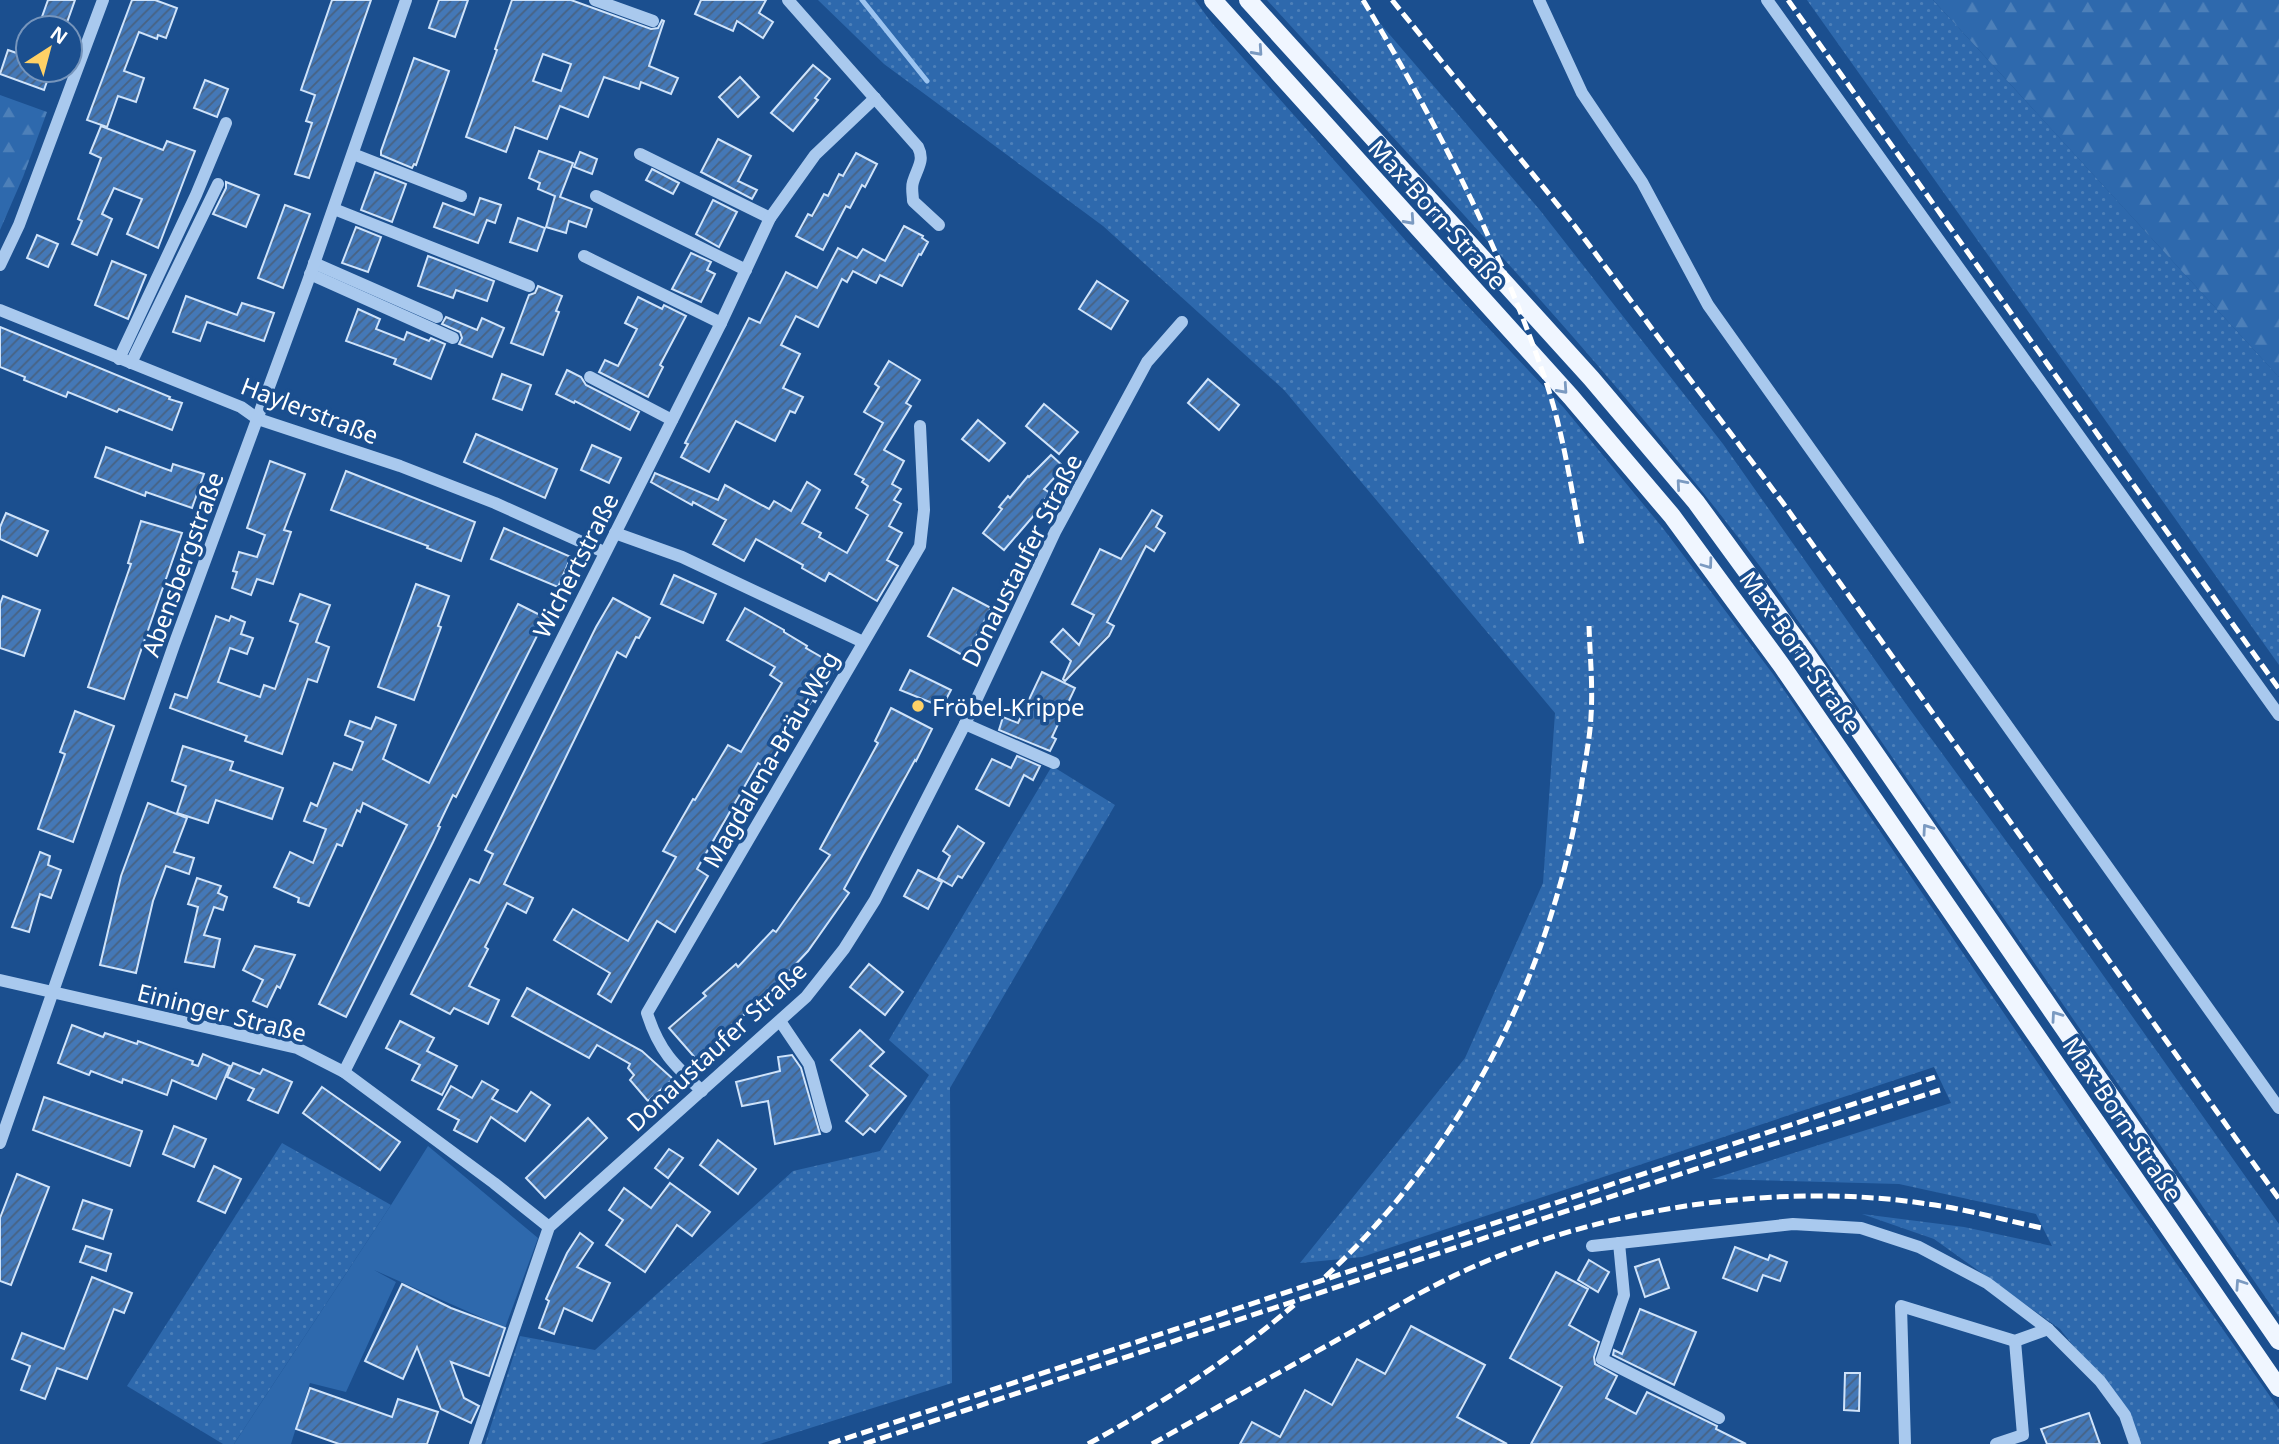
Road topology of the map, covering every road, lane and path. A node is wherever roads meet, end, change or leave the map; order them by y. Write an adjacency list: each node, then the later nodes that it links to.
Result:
1 (103, 0): 21 (street)
2 (406, 0): 12 (street, Abensbergstraße)
3 (595, 0): 9 (street)
4 (788, 0): 10 (street)
5 (1213, 0): 56 (main road, Max-Born-Straße, one-way to 56)
6 (1248, 0): 54 (main road, Max-Born-Straße, one-way to 6)
7 (1539, 0): 47 (street)
8 (1767, 0): 39 (street)
9 (653, 21)
10 (875, 98): 18 (street, Wichertstraße); 19 (street)
11 (226, 123): 31 (street)
12 (353, 154): 15 (street); 17 (street, Abensbergstraße)
13 (640, 155): 18 (street)
14 (218, 184): 31 (street)
15 (461, 196)
16 (596, 196): 22 (street)
17 (334, 209): 23 (street, Abensbergstraße); 24 (street)
18 (770, 218): 22 (street, Wichertstraße)
19 (939, 225)
20 (584, 256): 28 (street)
21 (0, 265)
22 (746, 270): 28 (street, Wichertstraße)
23 (311, 273): 26 (street); 29 (street); 30 (street); 33 (street, Abensbergstraße)
24 (529, 286)
25 (0, 310): 31 (street, Haylerstraße)
26 (437, 317)
27 (1182, 322): 40 (street, Donaustaufer Straße)
28 (721, 323): 34 (street, Wichertstraße)
29 (412, 327)
30 (453, 338)
31 (125, 361): 33 (street, Haylerstraße)
32 (590, 377): 34 (street)
33 (258, 419): 37 (street, Haylerstraße); 43 (street, Abensbergstraße)
34 (672, 420): 36 (street, Wichertstraße)
35 (920, 426): 38 (street, Magdalena-Bräu-Weg)
36 (615, 533): 37 (street, Wichertstraße); 38 (street)
37 (604, 552): 45 (street, Wichertstraße)
38 (863, 642): 46 (street, Magdalena-Bräu-Weg)
39 (2279, 715)
40 (965, 723): 41 (street); 44 (street, Donaustaufer Straße)
41 (1054, 763)
42 (0, 980): 43 (street, Eininger Straße)
43 (53, 992): 45 (street, Eininger Straße); 49 (street, Abensbergstraße)
44 (780, 1021): 46 (street, Donaustaufer Straße); 48 (street)
45 (344, 1072): 50 (street, Eininger Straße)
46 (702, 1091): 50 (street, Donaustaufer Straße)
47 (2279, 1108)
48 (826, 1127)
49 (0, 1143)
50 (549, 1227): 59 (street)
51 (1619, 1243): 52 (street); 53 (street); 57 (street)
52 (1592, 1246)
53 (2048, 1329): 55 (street); 62 (street)
54 (2279, 1340)
55 (2015, 1341): 58 (street); 60 (street)
56 (2279, 1388)
57 (1719, 1418)
58 (2024, 1439): 61 (street)
59 (475, 1444)
60 (1905, 1444)
61 (1996, 1444)
62 (2136, 1444)

